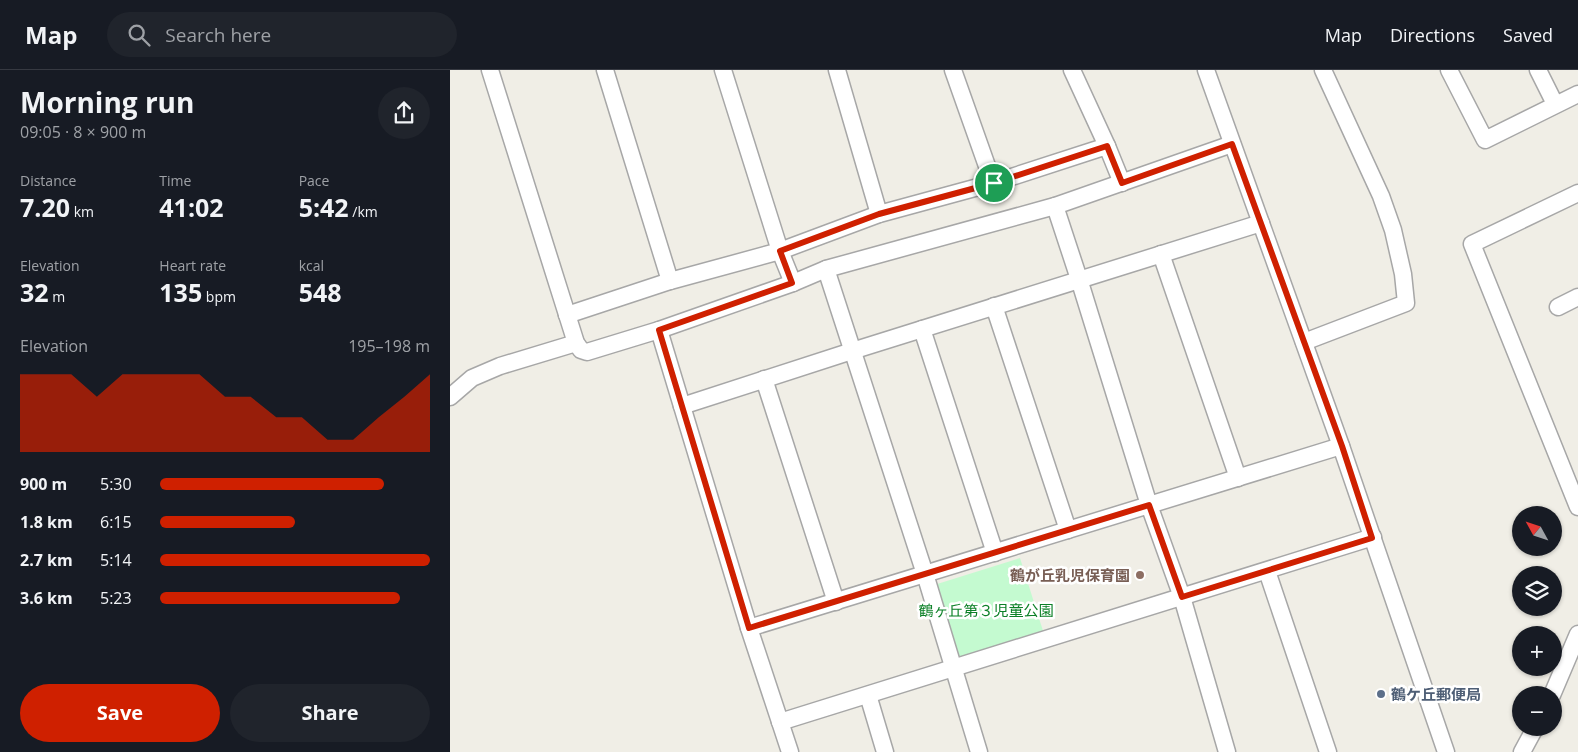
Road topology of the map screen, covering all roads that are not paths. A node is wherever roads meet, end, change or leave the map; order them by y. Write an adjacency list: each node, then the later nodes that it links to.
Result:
1 (490, 70): 30 (street)
2 (605, 70): 25 (street)
3 (723, 70): 21 (street)
4 (837, 70): 19 (street)
5 (953, 70): 15 (street)
6 (1072, 70): 14 (street)
7 (1206, 70): 13 (street)
8 (1324, 70): 33 (street)
9 (1449, 70): 12 (street)
10 (1538, 70): 12 (street)
11 (1578, 94): 12 (street)
12 (1555, 104)
13 (1232, 144): 16 (street); 20 (street)
14 (1107, 146): 15 (street); 16 (street)
15 (994, 183): 19 (street)
16 (1122, 183): 18 (street)
17 (1578, 194): 42 (street)
18 (1055, 206): 23 (street); 24 (street)
19 (879, 214): 21 (street)
20 (1261, 223): 22 (street); 33 (street)
21 (780, 251): 25 (street); 26 (street)
22 (1161, 254): 24 (street); 40 (street)
23 (826, 269): 26 (street); 35 (street)
24 (1080, 279): 28 (street); 41 (street)
25 (670, 281): 30 (street)
26 (792, 283): 32 (street)
27 (1578, 297): 29 (street)
28 (994, 306): 31 (street); 43 (street)
29 (1558, 307)
30 (567, 315): 34 (street)
31 (922, 329): 35 (street); 45 (street)
32 (659, 330): 34 (street); 38 (street)
33 (1304, 342): 39 (street)
34 (576, 343): 37 (street)
35 (852, 351): 36 (street); 47 (street)
36 (764, 379): 38 (street); 49 (street)
37 (450, 397)
38 (682, 406): 50 (street)
39 (1342, 446): 40 (street); 44 (street)
40 (1238, 478): 41 (street)
41 (1149, 505): 43 (street); 48 (street)
42 (1578, 508)
43 (1068, 530): 45 (street)
44 (1372, 538): 46 (street); 62 (street)
45 (995, 553): 47 (street)
46 (1267, 570): 48 (street); 61 (street)
47 (925, 574): 49 (street); 52 (street)
48 (1182, 597): 52 (street); 60 (street)
49 (836, 602): 50 (street)
50 (749, 628): 55 (street)
51 (1578, 634): 53 (street)
52 (952, 668): 54 (street); 59 (street)
53 (1556, 686)
54 (868, 695): 55 (street); 58 (street)
55 (780, 722): 57 (street)
56 (1531, 736): 63 (street)
57 (790, 752)
58 (885, 752)
59 (979, 752)
60 (1228, 752)
61 (1328, 752)
62 (1446, 752)
63 (1522, 752)

